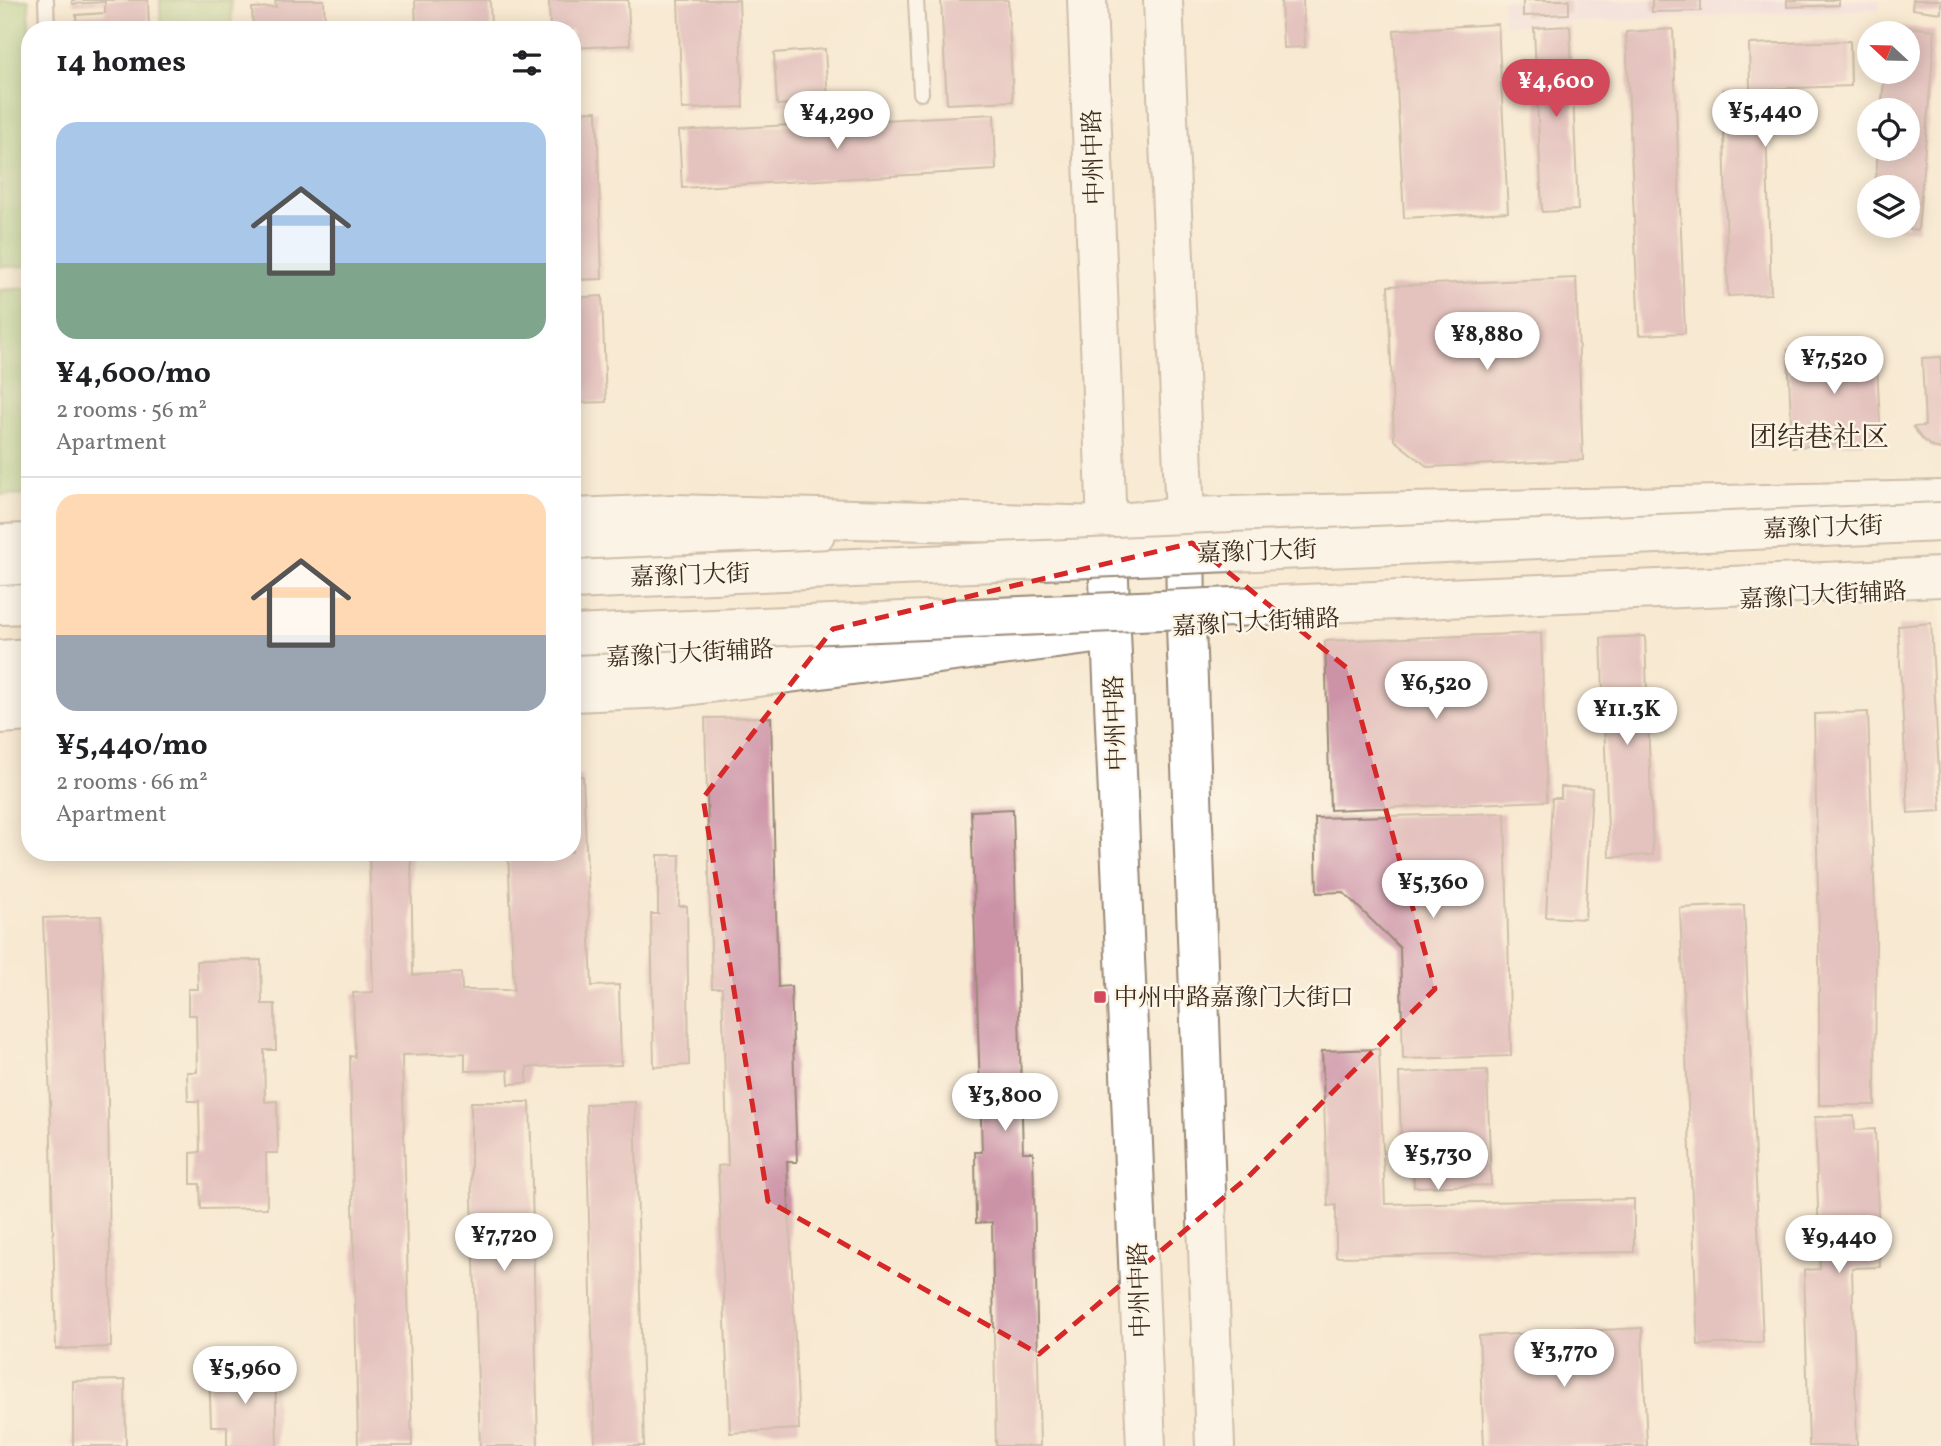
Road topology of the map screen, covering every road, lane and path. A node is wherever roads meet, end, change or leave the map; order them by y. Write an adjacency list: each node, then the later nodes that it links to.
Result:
1 (46, 0): 5 (lane)
2 (916, 0): 6 (lane)
3 (1087, 0): 11 (main road, 中州中路)
4 (1164, 0): 8 (main road)
5 (47, 21)
6 (921, 93)
7 (1941, 500): 8 (main road)
8 (1185, 517): 11 (main road); 22 (main road)
9 (581, 518): 11 (main road)
10 (1941, 522): 18 (main road, 嘉豫门大街, bridge)
11 (1106, 526): 12 (main road); 23 (main road, 中州中路)
12 (581, 541)
13 (21, 543): 14 (main road)
14 (0, 544)
15 (21, 565): 16 (main road)
16 (0, 566)
17 (1941, 577): 24 (main road, bridge)
18 (581, 580)
19 (1941, 589): 22 (main road, 嘉豫门大街辅路)
20 (21, 604): 21 (main road)
21 (0, 605)
22 (1186, 625): 23 (main road, 嘉豫门大街辅路); 34 (main road)
23 (1111, 632): 26 (main road, 嘉豫门大街辅路); 30 (main road); 33 (main road, 中州中路)
24 (581, 635)
25 (21, 659): 27 (main road)
26 (581, 659)
27 (0, 660)
28 (21, 691): 29 (main road)
29 (0, 692)
30 (581, 692)
31 (21, 713): 32 (main road)
32 (0, 714)
33 (1146, 1446)
34 (1215, 1446)

